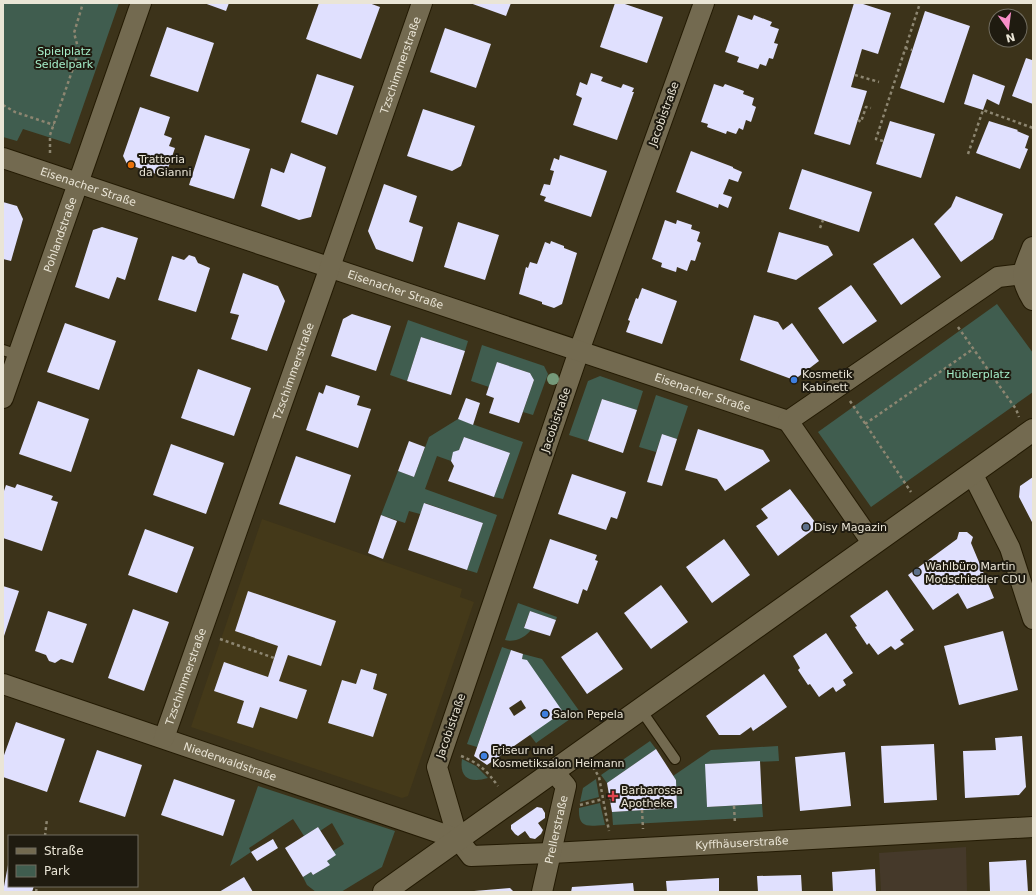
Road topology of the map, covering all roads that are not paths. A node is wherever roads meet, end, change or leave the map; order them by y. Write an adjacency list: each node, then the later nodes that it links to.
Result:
1 (141, 3): 5 (street, Pohlandstraße)
2 (422, 3): 7 (street, Tzschimmerstraße)
3 (704, 3): 10 (street, Jacobistraße)
4 (3, 158): 5 (street, Eisenacher Straße)
5 (78, 183): 7 (street, Eisenacher Straße); 11 (street, Pohlandstraße)
6 (1033, 248): 8 (street)
7 (330, 267): 10 (street, Eisenacher Straße); 20 (street, Tzschimmerstraße)
8 (1023, 274): 9 (street); 13 (street)
9 (1033, 299)
10 (579, 351): 13 (street, Eisenacher Straße); 24 (street, Jacobistraße)
11 (10, 352): 12 (street, Pohlandstraße)
12 (3, 398)
13 (788, 421): 16 (street)
14 (1030, 432): 15 (street)
15 (972, 473): 16 (street); 17 (street)
16 (873, 544): 19 (street)
17 (1033, 618)
18 (3, 684): 20 (street, Niederwaldstraße)
19 (641, 710): 21 (lane); 22 (street)
20 (164, 738): 24 (street, Niederwaldstraße)
21 (675, 759)
22 (554, 772): 24 (street); 25 (street, Prellerstraße)
23 (1033, 826): 25 (street, Kyffhäuserstraße)
24 (458, 839): 25 (street, Kyffhäuserstraße); 26 (street)
25 (551, 853): 27 (street, Prellerstraße)
26 (384, 892)
27 (542, 892)

